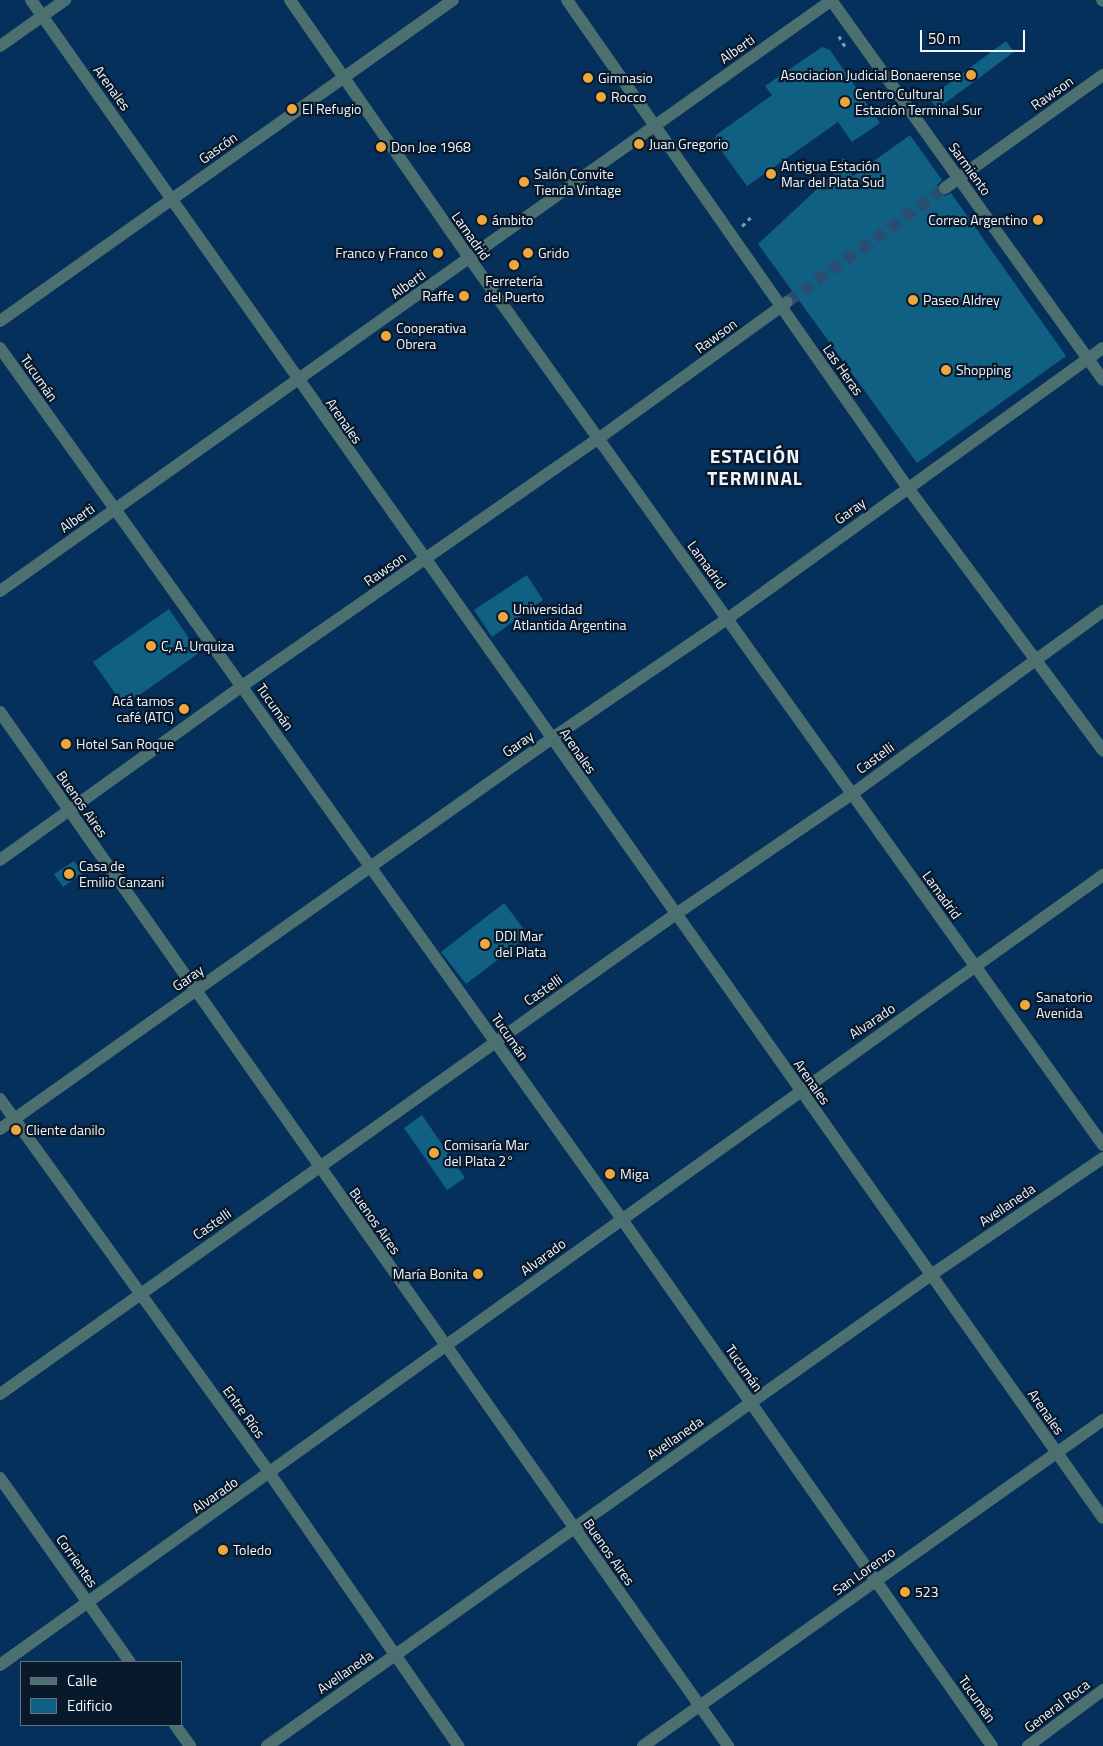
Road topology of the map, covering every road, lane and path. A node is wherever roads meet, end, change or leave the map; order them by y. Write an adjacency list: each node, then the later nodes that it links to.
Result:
1 (31, 0): 7 (street, Arenales)
2 (65, 0): 7 (street)
3 (290, 0): 10 (street, Lamadrid)
4 (453, 0): 10 (street, Gascón)
5 (567, 0): 11 (street, Las Heras)
6 (831, 0): 11 (street, Alberti); 17 (street, Sarmiento)
7 (42, 16): 8 (street); 20 (street, Arenales)
8 (0, 46)
9 (1103, 75): 17 (street, Rawson)
10 (343, 79): 20 (street, Gascón); 23 (street, Lamadrid)
11 (656, 125): 23 (street, Alberti); 24 (street, Las Heras)
12 (845, 158): 13 (path)
13 (843, 163)
14 (856, 163): 15 (path)
15 (852, 167)
16 (818, 178): 18 (path)
17 (958, 178): 19 (street, Rawson); 28 (street, Sarmiento)
18 (822, 182)
19 (944, 188)
20 (172, 198): 25 (street, Gascón); 30 (street, Arenales)
21 (753, 215): 22 (path)
22 (744, 224)
23 (470, 259): 30 (street, Alberti); 31 (street, Lamadrid)
24 (784, 305): 31 (street, Rawson); 32 (street, Las Heras)
25 (0, 321)
26 (0, 348): 33 (street, Tucumán)
27 (1103, 348): 28 (street, Garay)
28 (1088, 358): 29 (street, Sarmiento); 32 (street, Garay)
29 (1103, 380)
30 (297, 381): 33 (street, Alberti); 34 (street, Arenales)
31 (598, 440): 34 (street, Rawson); 37 (street, Lamadrid)
32 (908, 488): 37 (street, Garay); 38 (street, Las Heras)
33 (114, 510): 35 (street, Alberti); 39 (street, Tucumán)
34 (424, 560): 39 (street, Rawson); 41 (street, Arenales)
35 (0, 591)
36 (1103, 611): 38 (street, Castelli)
37 (727, 619): 41 (street, Garay); 43 (street, Lamadrid)
38 (1037, 659): 42 (street, Las Heras); 43 (street, Castelli)
39 (242, 686): 44 (street, Rawson); 46 (street, Tucumán)
40 (0, 712): 44 (street, Buenos Aires)
41 (552, 739): 46 (street, Garay); 48 (street, Arenales)
42 (1103, 751)
43 (852, 794): 48 (street, Castelli); 49 (street, Lamadrid)
44 (69, 811): 45 (street, Rawson); 50 (street, Buenos Aires)
45 (0, 860)
46 (371, 867): 50 (street, Garay); 51 (street, Tucumán)
47 (1103, 874): 49 (street, Alvarado)
48 (676, 914): 51 (street, Castelli); 52 (street, Arenales)
49 (976, 968): 52 (street, Alvarado); 56 (street, Lamadrid)
50 (195, 992): 54 (street, Garay); 58 (street, Buenos Aires)
51 (495, 1042): 58 (street, Castelli); 59 (street, Tucumán)
52 (799, 1090): 59 (street, Alvarado); 60 (street, Arenales)
53 (0, 1099): 54 (street, Entre Ríos)
54 (15, 1119): 55 (street, Garay); 61 (street, Entre Ríos)
55 (0, 1129)
56 (1103, 1145)
57 (1103, 1158): 60 (street, Avellaneda)
58 (318, 1168): 61 (street, Castelli); 62 (street, Buenos Aires)
59 (621, 1218): 62 (street, Alvarado); 64 (street, Tucumán)
60 (930, 1275): 64 (street, Avellaneda); 66 (street, Arenales)
61 (140, 1294): 63 (street, Castelli); 67 (street, Entre Ríos)
62 (446, 1347): 67 (street, Alvarado); 70 (street, Buenos Aires)
63 (0, 1394)
64 (750, 1403): 70 (street, Avellaneda); 71 (street, Tucumán)
65 (1103, 1420): 66 (street, San Lorenzo)
66 (1056, 1452): 69 (street, Arenales); 71 (street, San Lorenzo)
67 (270, 1474): 72 (street, Alvarado); 73 (street, Entre Ríos)
68 (0, 1478): 72 (street, Corrientes)
69 (1103, 1518)
70 (574, 1528): 73 (street, Avellaneda); 77 (street, Buenos Aires)
71 (876, 1581): 77 (street, San Lorenzo); 84 (street, Tucumán)
72 (88, 1603): 74 (street, Corrientes); 75 (street, Alvarado)
73 (394, 1656): 80 (street, Avellaneda); 81 (street, Entre Ríos)
74 (129, 1661)
75 (0, 1665)
76 (1103, 1690): 85 (street, General Roca)
77 (699, 1706): 82 (street, San Lorenzo); 83 (street, Buenos Aires)
78 (176, 1726): 79 (street)
79 (190, 1746)
80 (267, 1746)
81 (458, 1746)
82 (643, 1746)
83 (728, 1746)
84 (992, 1746)
85 (1028, 1746)

